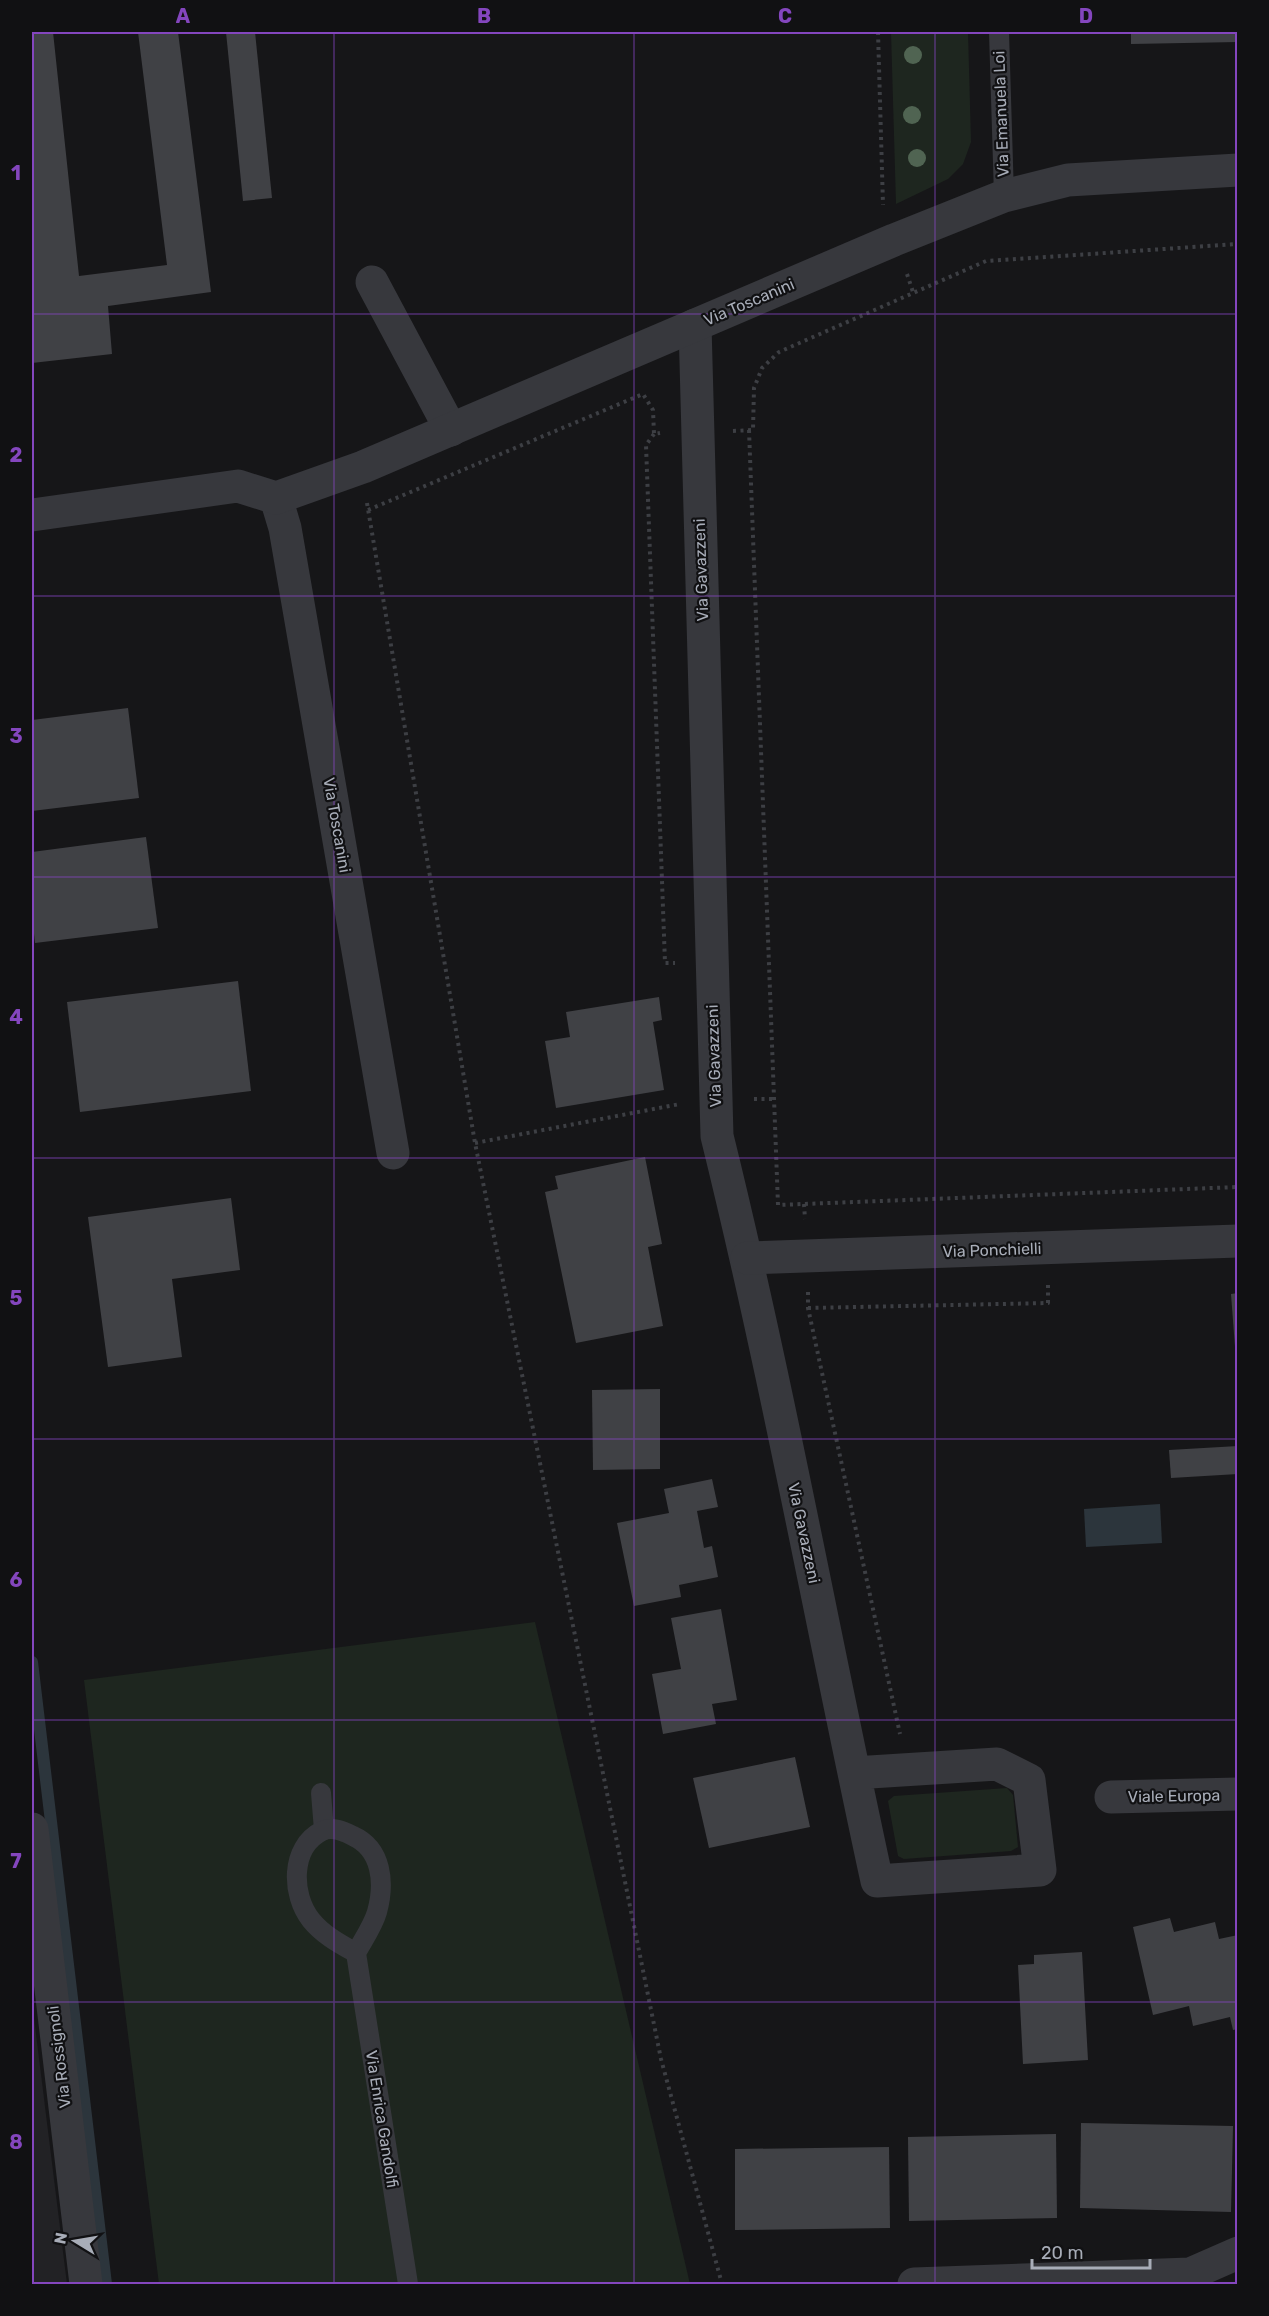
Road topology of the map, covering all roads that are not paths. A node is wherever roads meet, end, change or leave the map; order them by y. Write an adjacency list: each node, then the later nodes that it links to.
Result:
1 (999, 32): 3 (lane, Via Emanuela Loi)
2 (1238, 170): 3 (street, Via Toscanini)
3 (1004, 196): 5 (street, Via Toscanini)
4 (372, 282): 6 (street)
5 (695, 325): 6 (street, Via Toscanini); 11 (street, Via Gavazzeni)
6 (451, 430): 7 (street, Via Toscanini)
7 (276, 498): 8 (street); 9 (street, Via Toscanini)
8 (32, 515)
9 (393, 1153)
10 (1238, 1241): 11 (street, Via Ponchielli)
11 (747, 1258): 12 (street, Via Gavazzeni)
12 (854, 1773): 12 (street, Via Gavazzeni)
13 (321, 1793): 17 (lane)
14 (1238, 1794): 15 (street, Viale Europa)
15 (1111, 1797)
16 (32, 1829): 20 (street, Via Rossignoli)
17 (324, 1830): 18 (lane); 18 (lane)
18 (356, 1953): 21 (lane, Via Enrica Gandolfi)
19 (1238, 2253): 22 (street)
20 (86, 2284)
21 (408, 2284)
22 (914, 2284)

